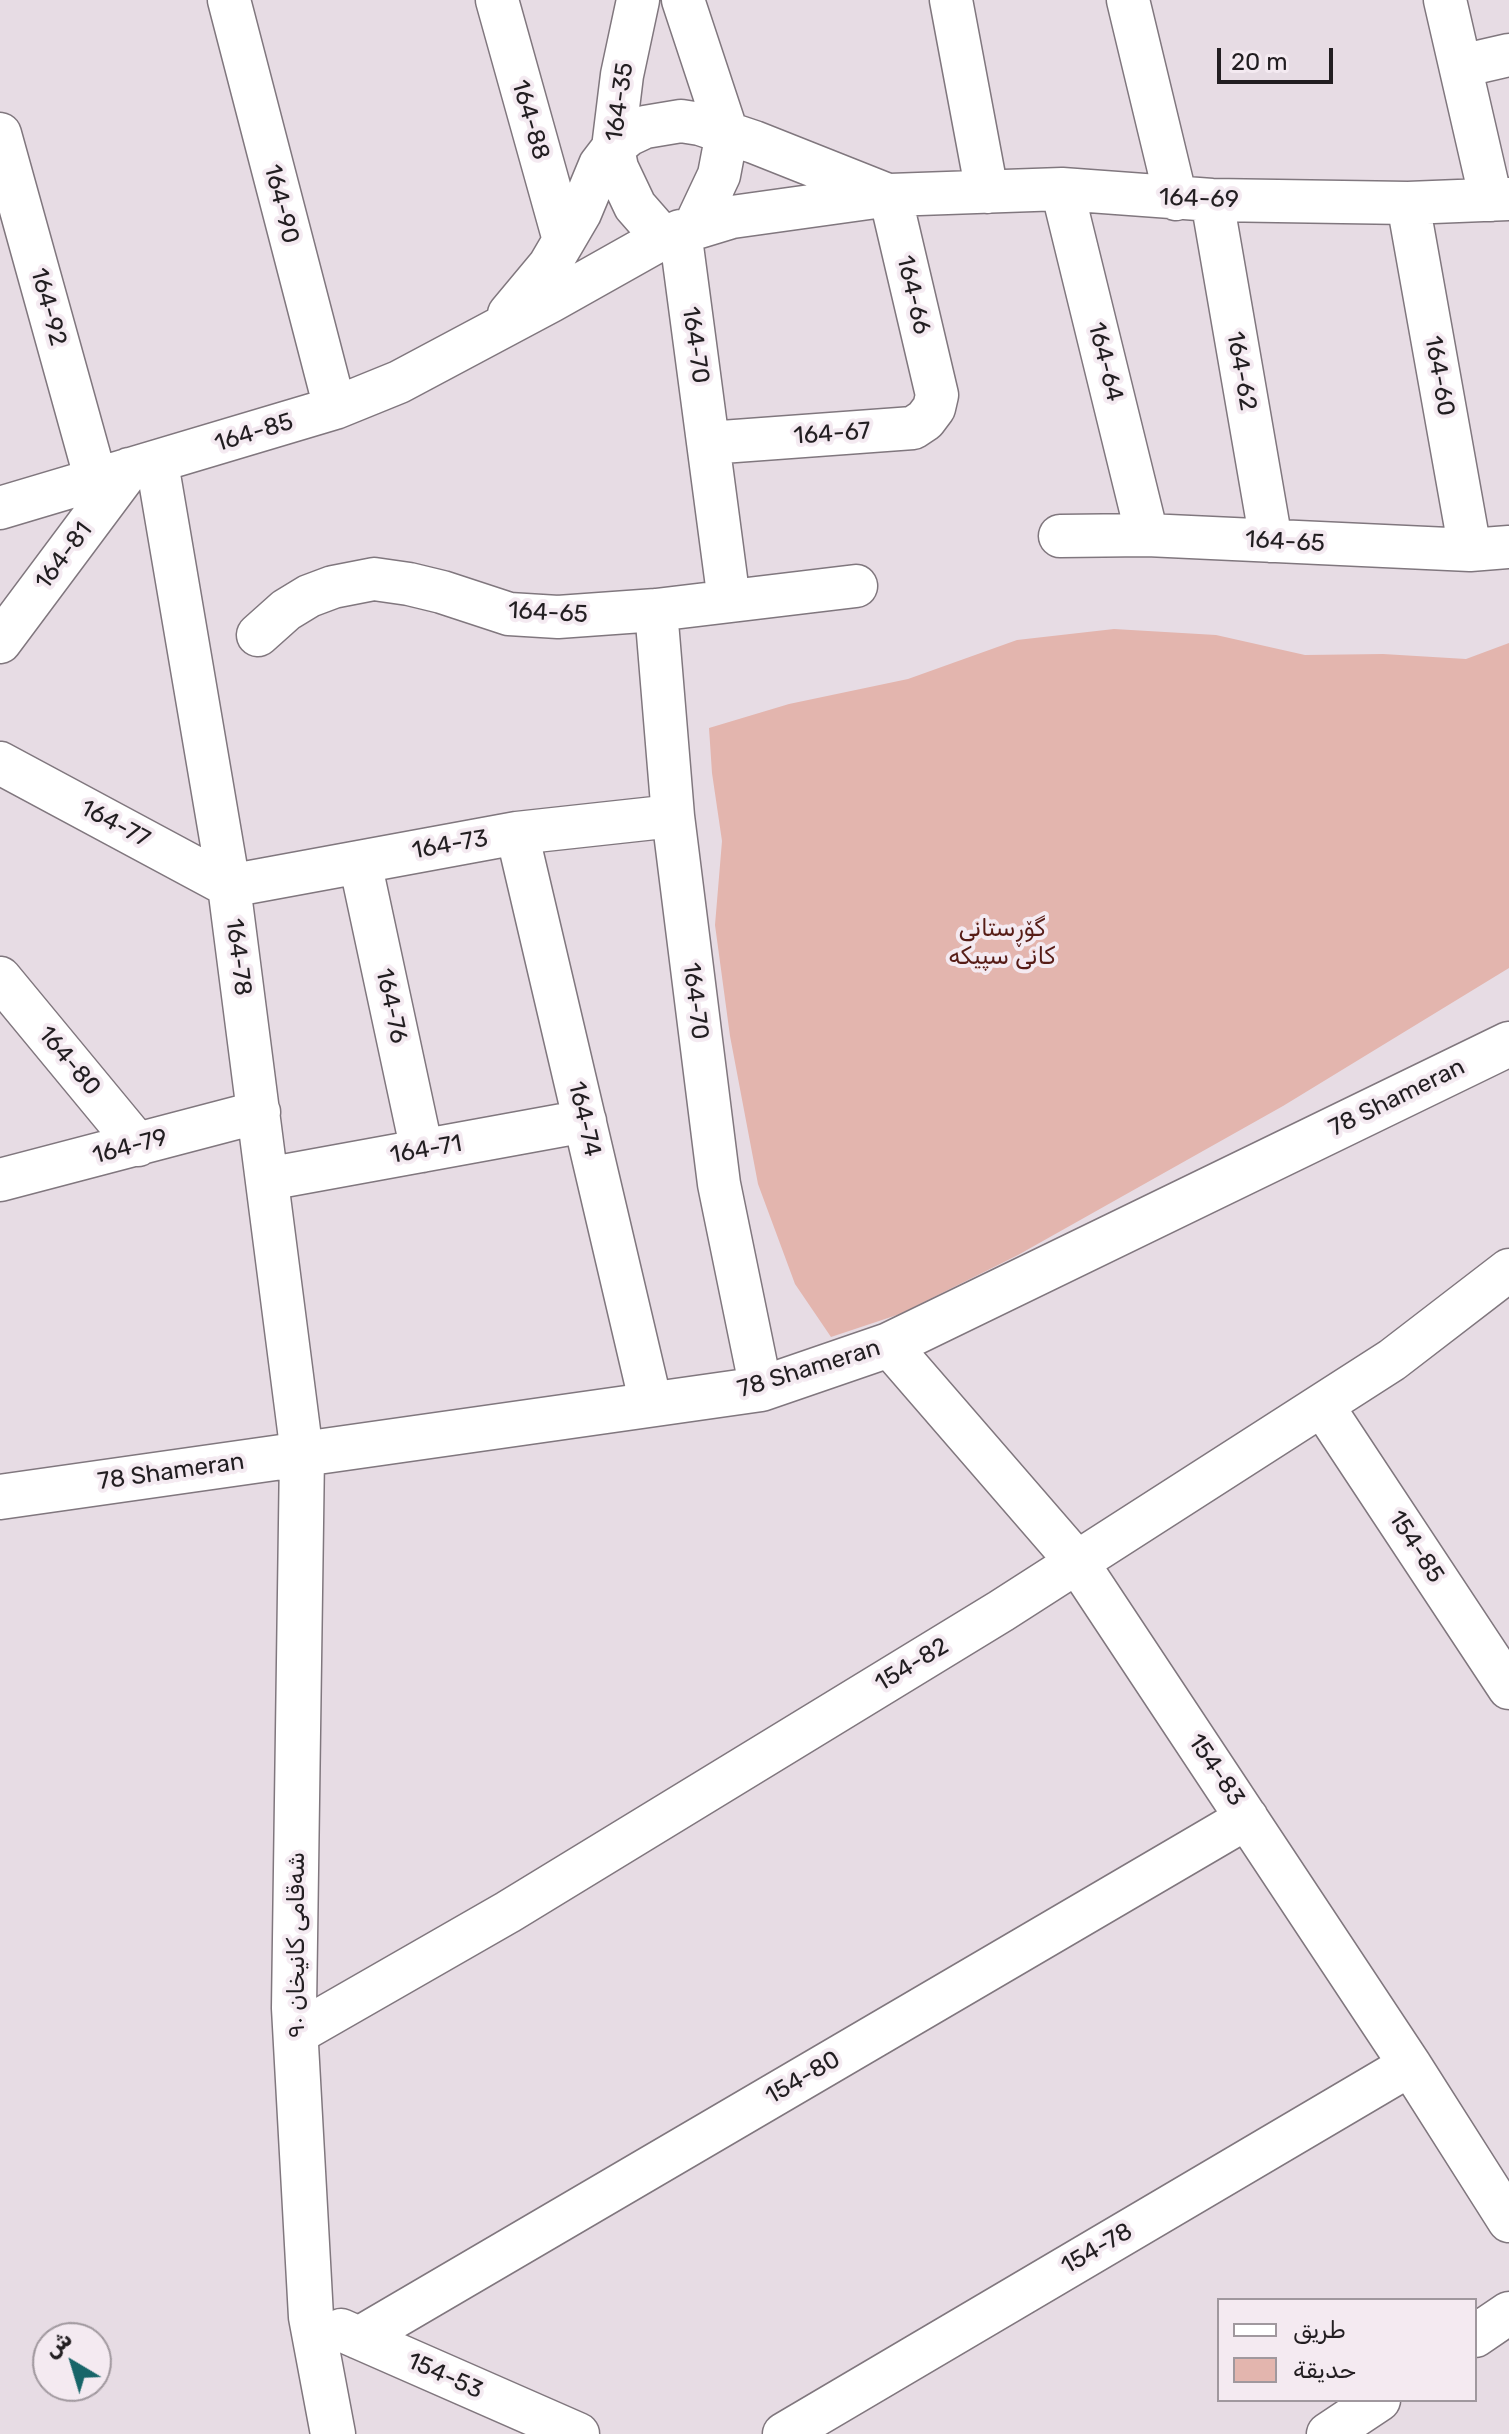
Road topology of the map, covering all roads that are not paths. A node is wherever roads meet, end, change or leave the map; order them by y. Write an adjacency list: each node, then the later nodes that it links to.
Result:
1 (229, 0): 23 (street, 164-90)
2 (497, 0): 20 (street, 164-88)
3 (638, 0): 12 (street, 164-35)
4 (683, 0): 10 (street)
5 (951, 0): 14 (street)
6 (1128, 0): 16 (street, 164-62)
7 (1445, 0): 9 (street)
8 (1509, 55): 9 (street)
9 (1461, 66): 17 (street)
10 (727, 133): 12 (street, 164-69); 15 (street, 164-69); 19 (street)
11 (0, 134): 25 (street, 164-92)
12 (613, 148): 19 (street, 164-35); 20 (street, 164-85)
13 (1062, 189): 14 (street, 164-69); 16 (street, 164-69); 27 (street, 164-64)
14 (987, 192): 15 (street, 164-69)
15 (890, 195): 19 (street, 164-69); 22 (street, 164-66)
16 (1194, 200): 18 (street, 164-69); 29 (street, 164-62)
17 (1500, 200): 18 (street, 164-69)
18 (1408, 203): 30 (street, 164-60)
19 (679, 232): 21 (street, 164-85); 24 (street, 164-70)
20 (564, 240): 21 (street, 164-85)
21 (496, 328): 23 (street, 164-85)
22 (937, 395): 24 (street, 164-67)
23 (335, 408): 25 (street, 164-85)
24 (708, 443): 32 (street, 164-70)
25 (127, 471): 26 (street, 164-85); 35 (street, 164-81); 40 (street, 164-78)
26 (0, 508)
27 (1147, 535): 28 (street, 164-65); 29 (street, 164-65)
28 (1060, 536)
29 (1271, 541): 30 (street, 164-65)
30 (1489, 548)
31 (856, 586): 32 (street, 164-65)
32 (729, 601): 33 (street, 164-65)
33 (656, 610): 34 (street, 164-65); 37 (street, 164-70)
34 (258, 635)
35 (0, 642)
36 (0, 763): 40 (street, 164-77)
37 (673, 816): 38 (street, 164-73); 51 (street, 164-70)
38 (517, 833): 39 (street, 164-73); 44 (street, 164-74)
39 (360, 862): 40 (street, 164-73); 46 (street, 164-76)
40 (229, 886): 43 (street, 164-78)
41 (0, 978): 45 (street, 164-80)
42 (1509, 1044): 50 (street, 78 Shameran)
43 (259, 1112): 45 (street, 164-79); 47 (street, 164-78)
44 (585, 1121): 46 (street, 164-71); 52 (street, 164-74)
45 (138, 1145): 48 (street, 164-79)
46 (422, 1151): 47 (street, 164-71)
47 (267, 1179): 54 (street, 164-78)
48 (0, 1180)
49 (1509, 1270): 53 (street, 154-82)
50 (889, 1345): 51 (street, 78 Shameran); 56 (street, 154-83)
51 (761, 1389): 52 (street, 78 Shameran)
52 (651, 1404): 54 (street, 78 Shameran)
53 (1322, 1405): 56 (street, 154-82); 57 (street, 154-85)
54 (302, 1454): 55 (street, 78 Shameran); 59 (street, شەقامی کانیخان ٩٠)
55 (0, 1497)
56 (1077, 1562): 58 (street, 154-83); 59 (street, 154-82)
57 (1509, 1688)
58 (1247, 1818): 60 (street, 154-83); 65 (street, 154-80)
59 (297, 2033): 63 (street, شەقامی کانیخان ٩٠)
60 (1410, 2065): 61 (street, 154-83); 69 (street, 154-78)
61 (1509, 2221)
62 (1509, 2313): 64 (street)
63 (311, 2317): 65 (street, 154-53); 67 (street, شەقامی کانیخان ٩٠)
64 (1477, 2335)
65 (359, 2338): 68 (street, 154-53)
66 (1376, 2402): 70 (street)
67 (333, 2434)
68 (578, 2434)
69 (784, 2434)
70 (1328, 2434)

